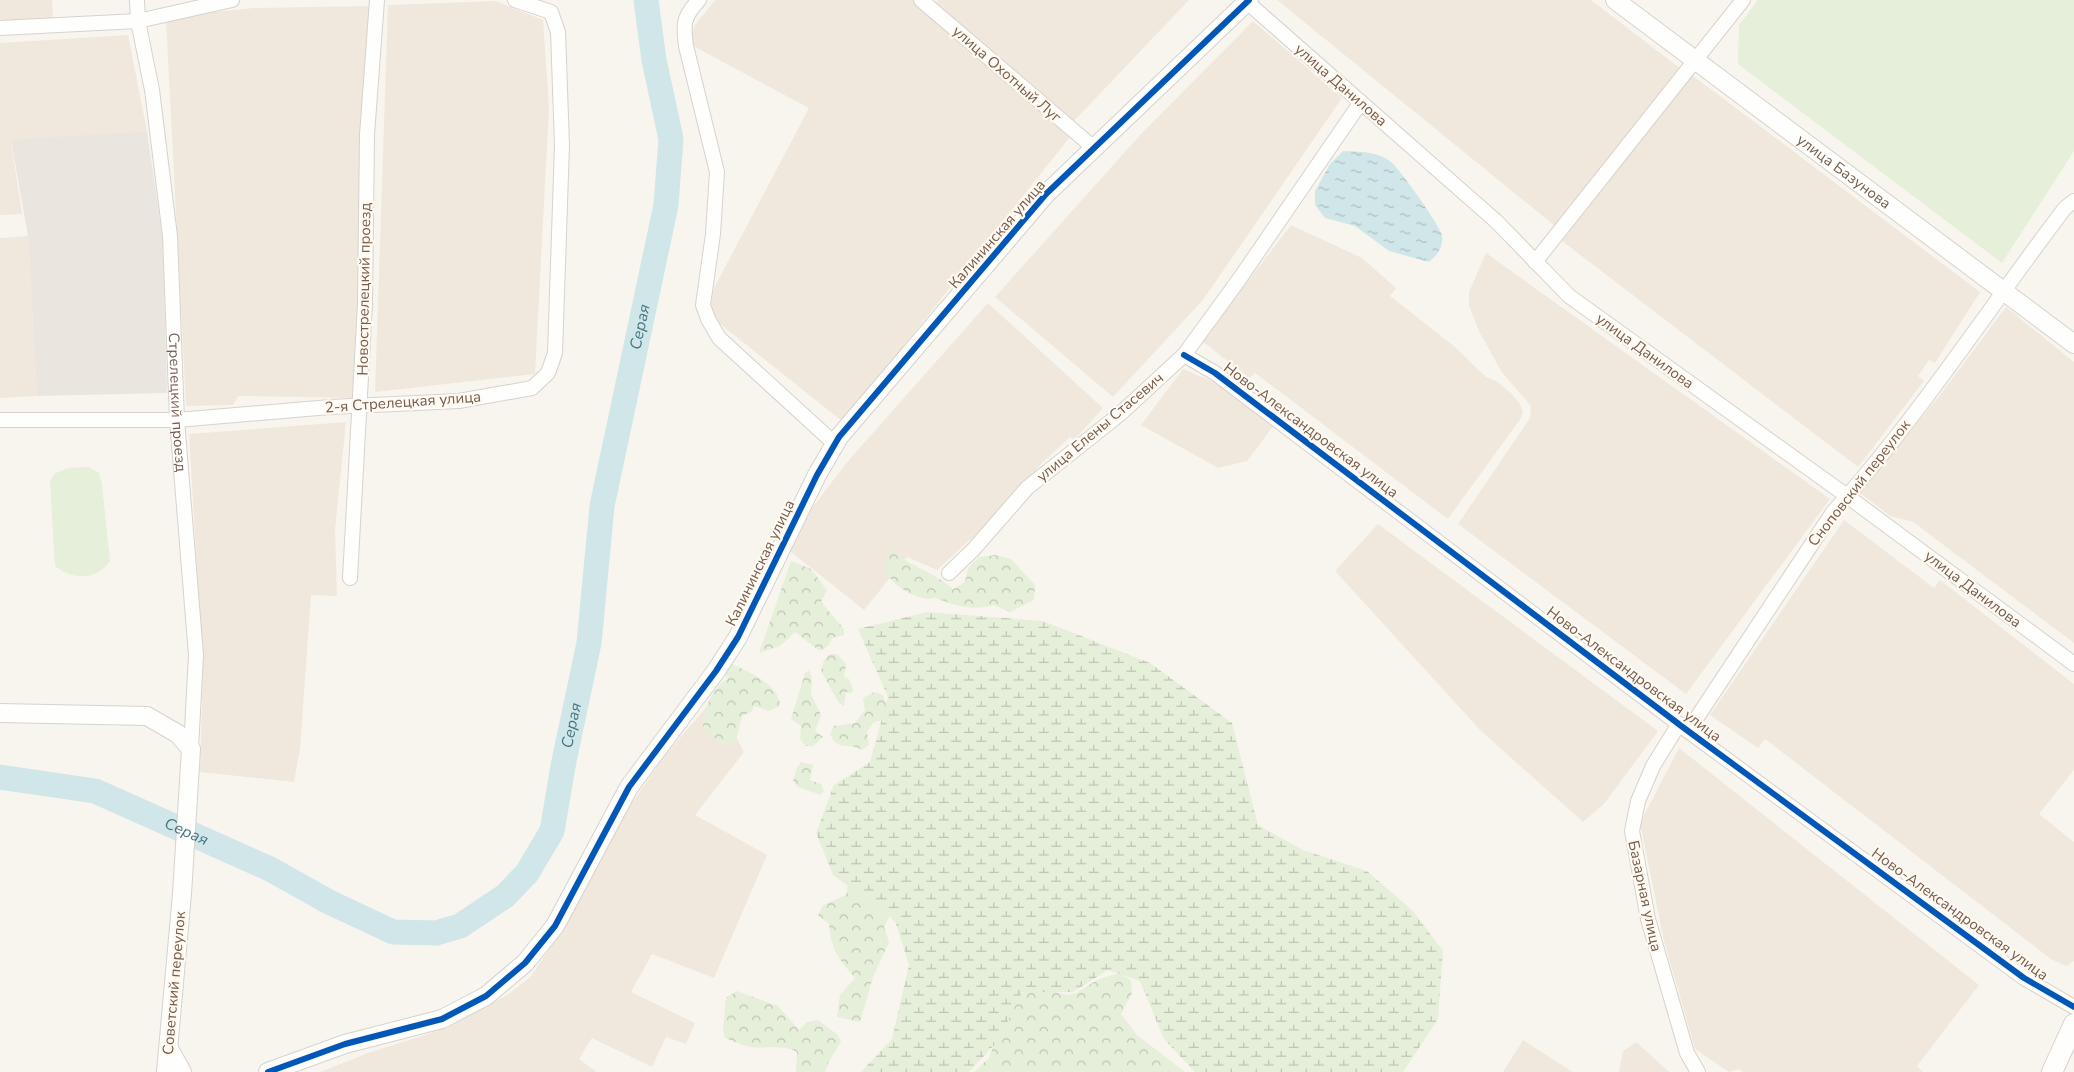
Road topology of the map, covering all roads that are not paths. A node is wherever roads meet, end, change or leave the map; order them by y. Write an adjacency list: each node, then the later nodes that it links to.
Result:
1 (137, 0): 10 (street, Стрелецкий проезд)
2 (232, 0): 10 (street)
3 (377, 0): 20 (street, Новострелецкий проезд)
4 (515, 0): 20 (street, 2-я Стрелецкая улица)
5 (699, 0): 23 (street)
6 (921, 0): 14 (street, улица Охотный Луг)
7 (1615, 0): 12 (street, улица Базунова)
8 (1743, 0): 12 (street)
9 (1248, 1): 13 (street, улица Данилова); 14 (street, Калининская улица)
10 (138, 21): 11 (street); 22 (street, Стрелецкий проезд)
11 (0, 28)
12 (1695, 60): 16 (street); 17 (street, улица Базунова)
13 (1361, 102): 16 (street, улица Данилова); 19 (street, улица Елены Стасевич)
14 (1094, 148): 23 (street, Калининская улица)
15 (2074, 201): 17 (street, Сноповский переулок)
16 (1535, 262): 24 (street, улица Данилова)
17 (2002, 290): 18 (street, улица Базунова); 24 (street, Сноповский переулок)
18 (2074, 344)
19 (1184, 355): 25 (street, улица Елены Стасевич); 29 (street, Ново-Александровская улица)
20 (361, 405): 22 (street, 2-я Стрелецкая улица); 26 (street, Новострелецкий проезд)
21 (0, 420): 22 (street, 2-я Стрелецкая улица)
22 (177, 420): 30 (street, Стрелецкий проезд)
23 (836, 444): 37 (street, Калининская улица)
24 (1847, 496): 27 (street, улица Данилова); 29 (street, Сноповский переулок)
25 (950, 573)
26 (350, 578)
27 (2074, 664)
28 (0, 713): 30 (street)
29 (1683, 727): 32 (street, Ново-Александровская улица); 38 (street, Базарная улица)
30 (191, 749): 31 (street, Стрелецкий проезд)
31 (190, 784): 34 (street, Советский переулок)
32 (2074, 1007)
33 (2074, 1024): 39 (main road)
34 (169, 1049): 35 (street, Советский переулок); 36 (street)
35 (166, 1072)
36 (182, 1072)
37 (268, 1072)
38 (1698, 1072)
39 (2052, 1072)

